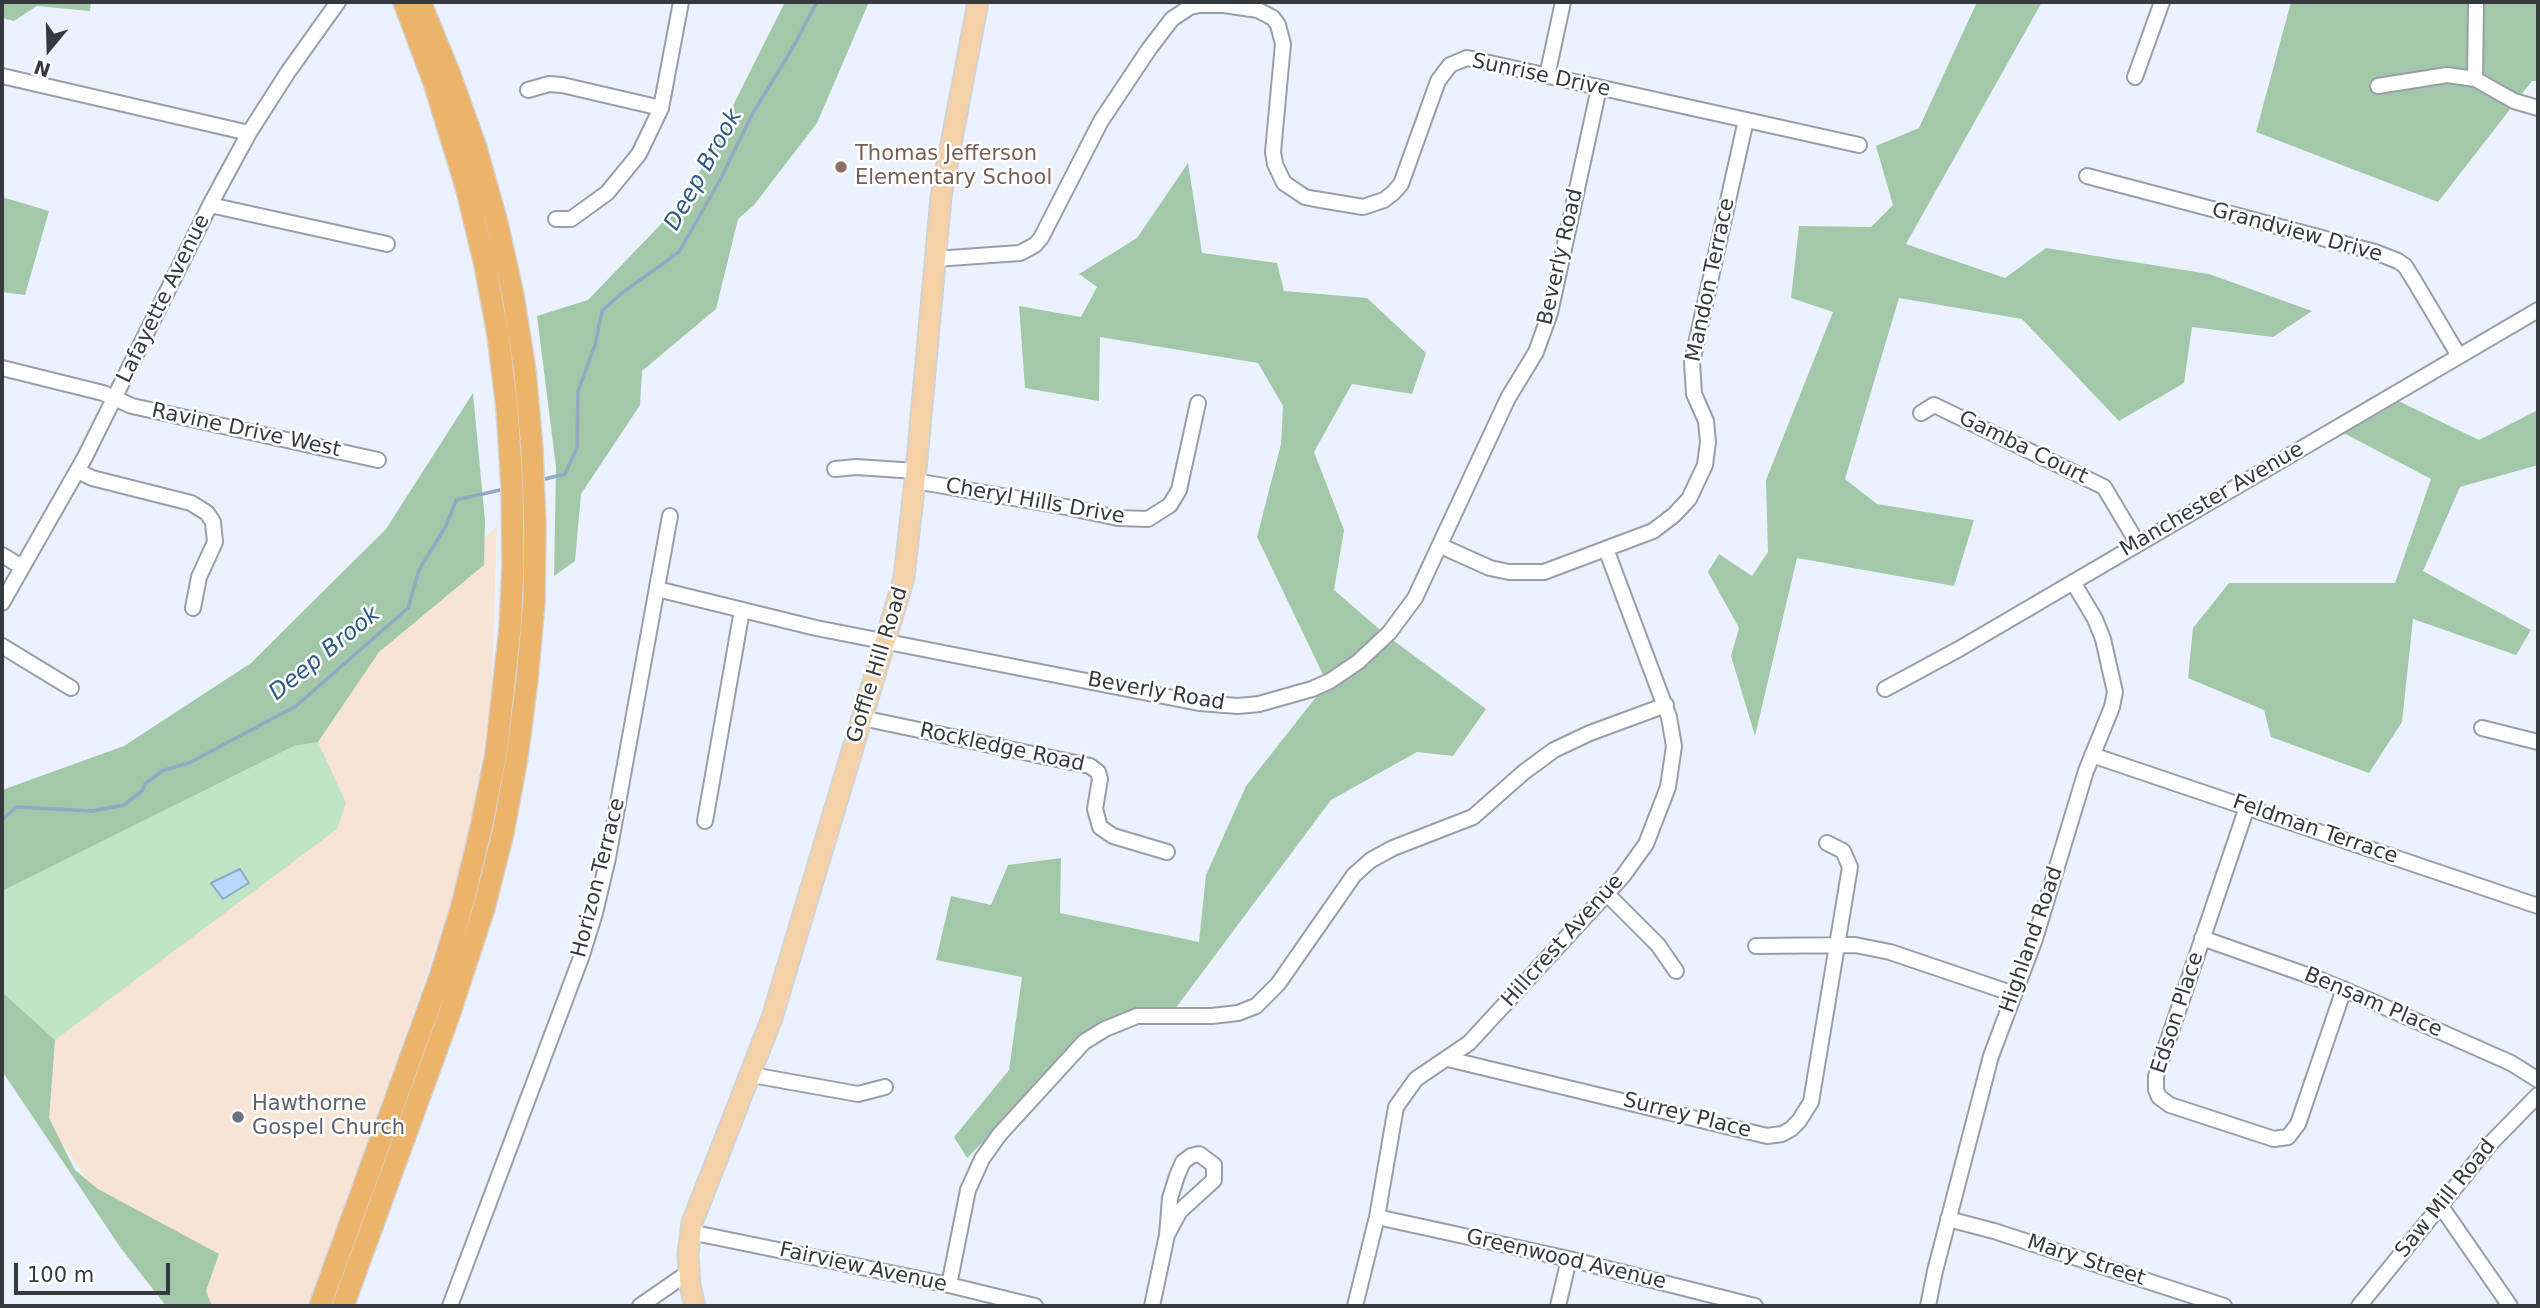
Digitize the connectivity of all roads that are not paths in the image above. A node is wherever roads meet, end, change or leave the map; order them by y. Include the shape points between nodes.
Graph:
1 (338, 2) edge
2 (404, 2) edge
3 (419, 2) edge
4 (681, 2) edge
5 (978, 2) edge
6 (1563, 2) edge
7 (2162, 2) edge
8 (2476, 2) edge
9 (1191, 4) edge
10 (2, 76) edge
11 (1546, 76) junction
12 (2135, 78) dead end
13 (2475, 79) junction
14 (2378, 86) dead end
15 (1600, 88) junction
16 (528, 90) dead end
17 (2538, 107) edge
18 (661, 108) junction
19 (1746, 120) junction
20 (249, 133) junction
21 (1860, 145) dead end
22 (2087, 176) dead end
23 (210, 205) junction
24 (556, 219) dead end
25 (387, 244) dead end
26 (935, 259) junction
27 (2538, 310) edge
28 (2459, 356) junction
29 (2, 368) edge
30 (115, 400) junction
31 (1198, 402) dead end
32 (1921, 413) dead end
33 (378, 460) dead end
34 (835, 469) dead end
35 (78, 471) junction
36 (916, 476) junction
37 (670, 516) dead end
38 (2138, 544) junction
39 (1441, 546) junction
40 (1606, 549) junction
41 (2, 555) edge
42 (22, 567) junction
43 (2073, 582) junction
44 (657, 589) junction
45 (2, 603) edge
46 (193, 608) dead end
47 (742, 610) junction
48 (885, 642) junction
49 (2, 646) edge
50 (71, 688) dead end
51 (1885, 689) dead end
52 (1665, 705) junction
53 (862, 718) junction
54 (2482, 727) dead end
55 (2538, 742) edge
56 (2092, 755) junction
57 (2247, 807) junction
58 (705, 821) dead end
59 (1827, 843) dead end
60 (1167, 852) dead end
61 (1606, 893) junction
62 (2538, 906) edge
63 (2202, 938) junction
64 (1838, 945) junction
65 (1756, 946) dead end
66 (1676, 971) dead end
67 (2344, 989) junction
68 (2014, 994) junction
69 (1448, 1059) junction
70 (752, 1075) junction
71 (2538, 1080) edge
72 (885, 1087) dead end
73 (2538, 1095) edge
74 (2440, 1205) junction
75 (1377, 1217) junction
76 (1948, 1219) junction
77 (690, 1231) junction
78 (1167, 1235) junction
79 (1569, 1259) junction
80 (689, 1272) junction
81 (949, 1285) junction
82 (320, 1306) edge
83 (343, 1306) edge
84 (450, 1306) edge
85 (640, 1306) edge
86 (695, 1306) edge
87 (1035, 1306) edge
88 (1152, 1306) edge
89 (1355, 1306) edge
90 (1558, 1306) edge
91 (1755, 1306) edge
92 (1928, 1306) edge
93 (2224, 1306) edge
94 (2359, 1306) edge
95 (2510, 1306) edge

1 - 20 street, Lafayette Avenue
2 - 82 highway via 467,190 498,335 512,487 510,629 496,753 463,902
3 - 83 highway via 476,148 513,295 533,461 533,615 517,757 484,908 453,1006
4 - 18 street
5 - 26 main road, Goffle Hill Road via 941,197
6 - 11 street
7 - 12 street
8 - 13 street
9 - 11 street, Sunrise Drive via 1258,10 1273,18 1283,44 1273,152 1279,174 1305,197 1353,207 1374,205 1401,184 1438,81 1450,65 1475,58
9 - 26 street, Sunrise Drive via 1172,19 1101,121 1035,245 1020,253
10 - 20 street
11 - 15 street, Sunrise Drive
13 - 14 street via 2447,75
13 - 17 street via 2514,101
15 - 19 street, Sunrise Drive
15 - 39 street, Beverly Road via 1544,333 1508,398
16 - 18 street via 562,85
18 - 24 street via 639,153 607,193 571,219
19 - 21 street, Sunrise Drive
19 - 40 street, Mandon Terrace via 1692,362 1695,394 1708,432 1705,465 1689,499 1674,515 1653,531
20 - 23 street, Lafayette Avenue
22 - 28 street, Grandview Drive via 2398,261
23 - 25 street
23 - 30 street, Lafayette Avenue
26 - 36 main road, Goffle Hill Road
27 - 28 street, Manchester Avenue
28 - 38 street, Manchester Avenue
29 - 30 street, Ravine Drive West
30 - 33 street, Ravine Drive West
30 - 35 street, Lafayette Avenue
31 - 36 street, Cheryl Hills Drive via 1179,490 1170,505 1148,519 1118,518
32 - 38 street, Gamba Court via 1934,405 2104,487
34 - 36 street via 856,467
35 - 42 street, Lafayette Avenue
35 - 46 street via 184,500 207,513 215,542 199,577
36 - 48 main road, Goffle Hill Road via 904,578
37 - 44 street, Horizon Terrace
38 - 43 street, Manchester Avenue
39 - 40 street, Mandon Terrace via 1490,568 1532,573
39 - 48 street, Beverly Road via 1403,616 1358,662 1312,689 1259,704 1199,703
40 - 52 street, Hillcrest Avenue
41 - 42 street
42 - 45 street, Lafayette Avenue
43 - 51 street, Manchester Avenue
43 - 56 street, Highland Road via 2095,619 2115,683 2112,707
44 - 47 street, Beverly Road
44 - 84 street, Horizon Terrace via 595,913
47 - 48 street, Beverly Road
47 - 58 street
48 - 53 main road, Goffle Hill Road
49 - 50 street
52 - 61 street, Hillcrest Avenue via 1674,746 1668,788 1640,856
52 - 81 street via 1554,750 1473,817 1371,860 1354,875 1278,984 1256,1006 1238,1013 1137,1016 1084,1042 982,1158 968,1190
53 - 60 street, Rockledge Road via 1090,765 1100,779 1095,810 1100,827 1113,836
53 - 70 main road, Goffle Hill Road
54 - 55 street
56 - 57 street, Feldman Terrace
56 - 68 street, Highland Road
57 - 62 street, Feldman Terrace
57 - 63 street, Edson Place
59 - 64 street, Surrey Place via 1843,851 1850,867
61 - 66 street via 1647,933
61 - 69 street, Hillcrest Avenue via 1469,1043
63 - 67 street, Bensam Place
63 - 67 street, Edson Place via 2156,1076 2159,1097 2169,1105 2274,1139 2288,1137 2298,1124
64 - 65 street
64 - 68 street via 1891,952
64 - 69 street, Surrey Place via 1811,1101 1799,1121 1782,1134 1767,1136
67 - 71 street, Bensam Place via 2511,1063
68 - 76 street, Highland Road via 1991,1056
69 - 75 street, Hillcrest Avenue via 1416,1079 1396,1107
70 - 72 street via 858,1094
70 - 77 main road, Goffle Hill Road
73 - 74 street, Saw Mill Road
74 - 94 street, Saw Mill Road
74 - 95 street
75 - 79 street, Greenwood Avenue
75 - 89 street, Hillcrest Avenue
76 - 92 street, Highland Road
76 - 93 street, Mary Street
77 - 80 main road, Goffle Hill Road
77 - 81 street, Fairview Avenue
78 - 78 street via 1180,1211 1214,1180 1214,1165 1199,1154 1183,1162 1177,1176
78 - 88 street
79 - 90 street
79 - 91 street, Greenwood Avenue
80 - 85 street
80 - 86 main road, Goffle Hill Road
81 - 87 street, Fairview Avenue

